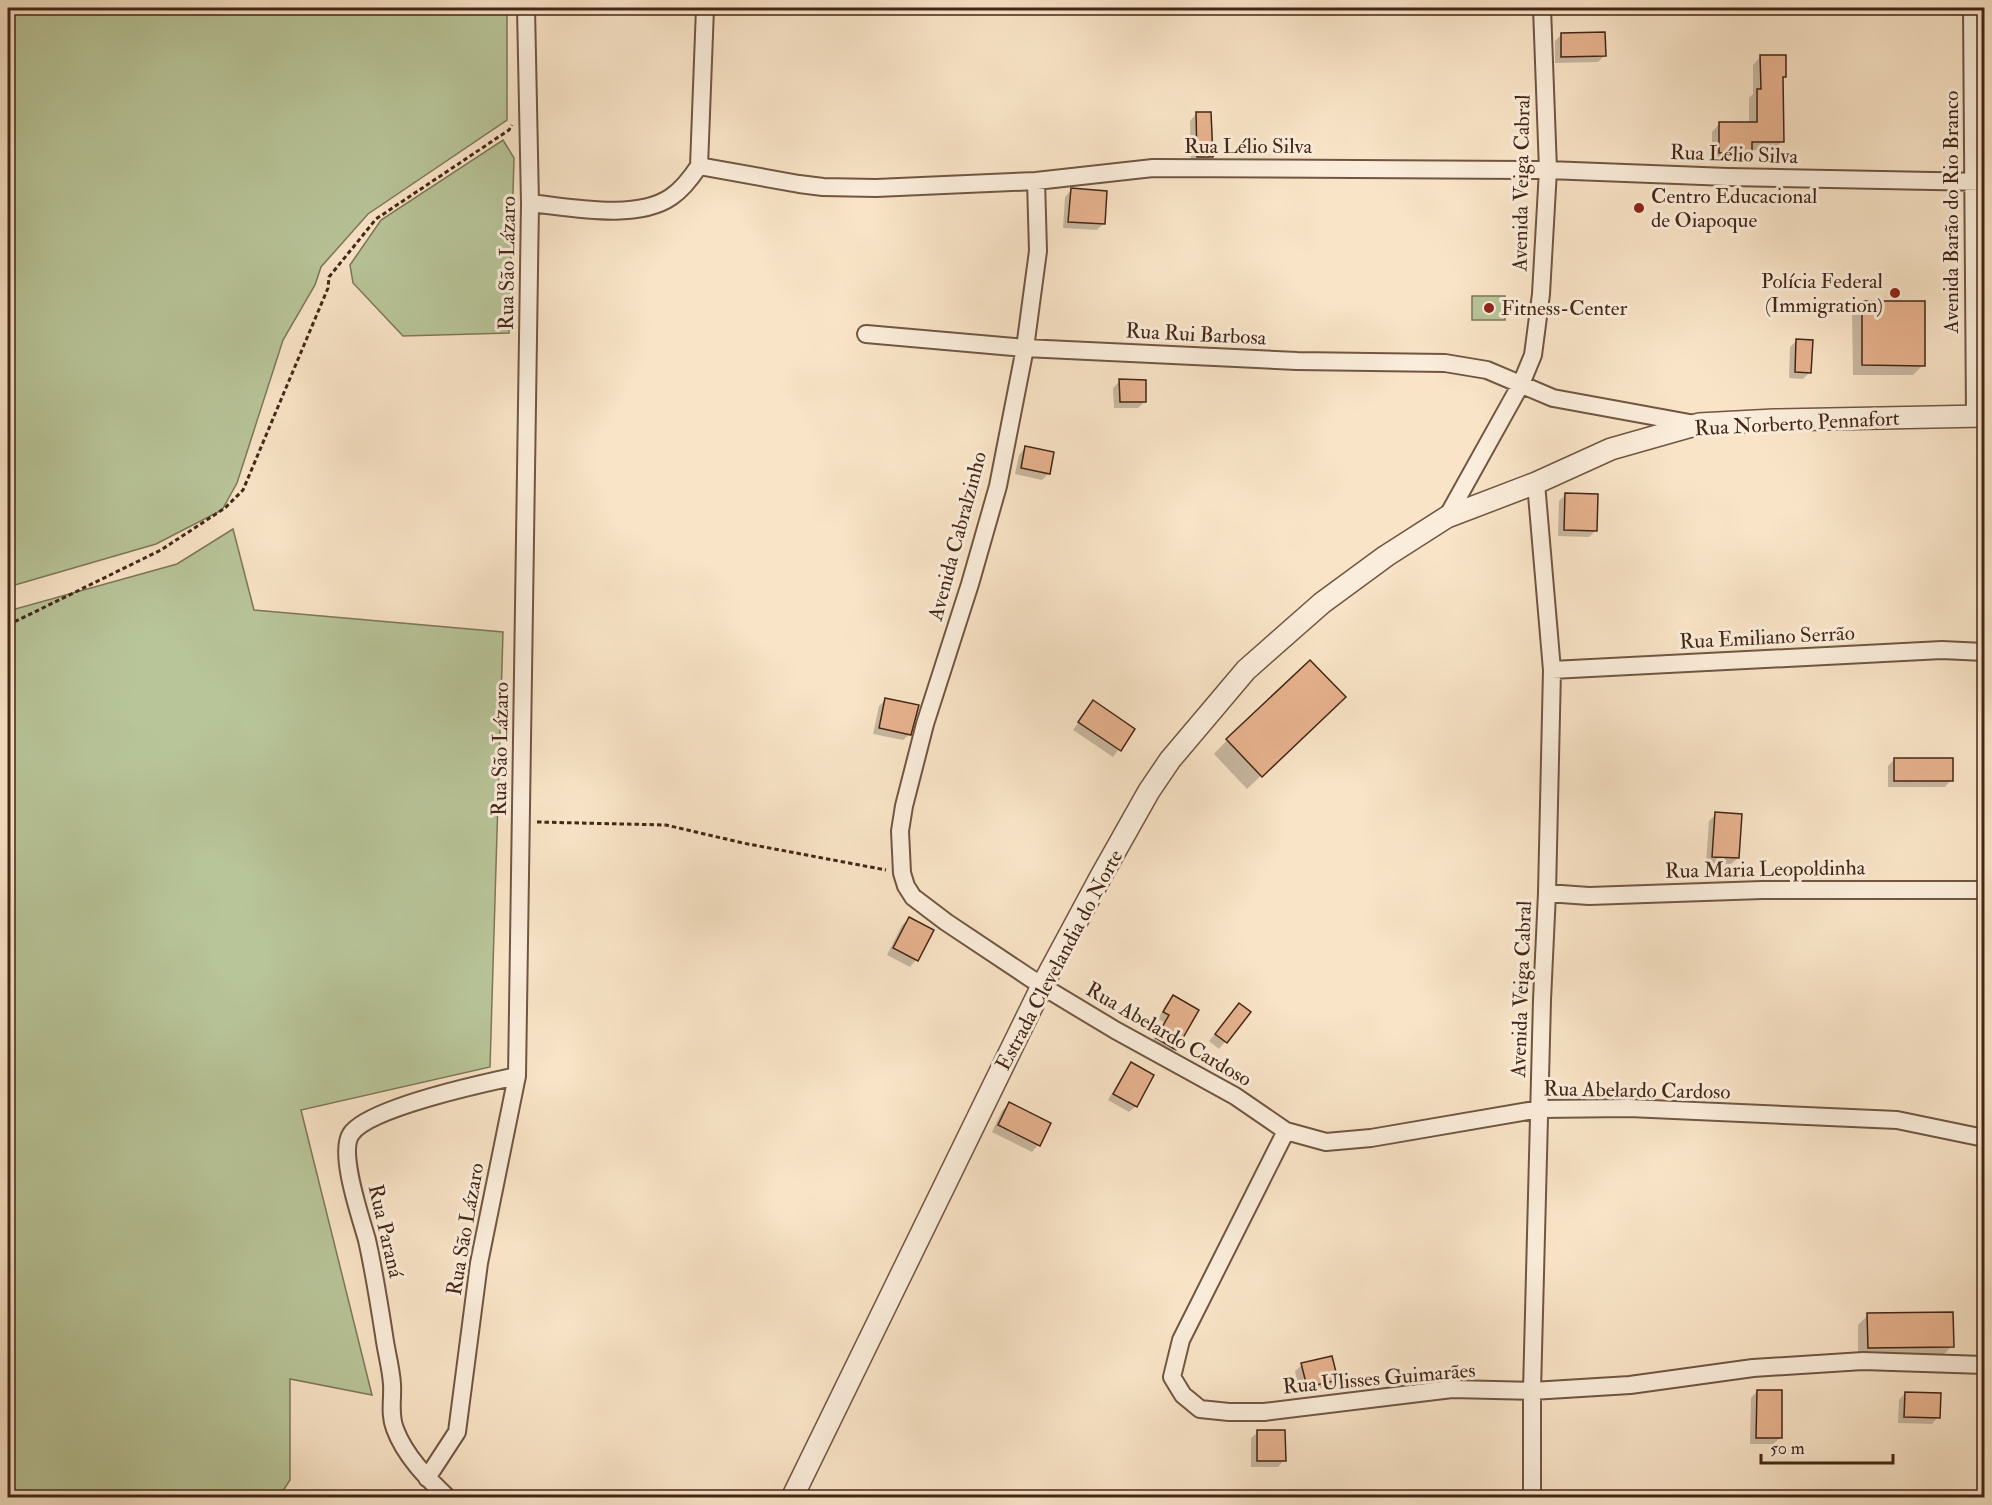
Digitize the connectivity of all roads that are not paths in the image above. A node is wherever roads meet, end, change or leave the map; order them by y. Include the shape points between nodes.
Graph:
1 (526, 8) edge
2 (705, 8) edge
3 (1542, 8) edge
4 (1972, 8) edge
5 (699, 166) junction
6 (1548, 170) junction
7 (1036, 181) junction
8 (1979, 182) edge
9 (530, 203) junction
10 (866, 334) dead end
11 (1025, 348) junction
12 (1521, 384) junction
13 (1980, 416) edge
14 (1699, 424) junction
15 (1536, 483) junction
16 (1447, 517) junction
17 (1984, 652) edge
18 (1552, 670) junction
19 (1984, 890) edge
20 (1547, 893) junction
21 (913, 897) joint
22 (1042, 986) junction
23 (517, 1076) junction
24 (1540, 1109) junction
25 (1286, 1131) junction
26 (1984, 1138) edge
27 (1984, 1365) edge
28 (1532, 1391) junction
29 (427, 1478) junction
30 (448, 1497) edge
31 (792, 1497) edge
32 (1532, 1497) edge

1 - 9 street, Rua São Lázaro
2 - 5 street
3 - 6 street, Avenida Veiga Cabral
4 - 8 street, Avenida Barão do Rio Branco
5 - 7 street, Rua Lélio Silva via 824,187
5 - 9 street via 672,196 648,207 605,210
6 - 7 street, Rua Lélio Silva via 1154,168
6 - 8 street, Rua Lélio Silva
6 - 12 street, Avenida Veiga Cabral via 1537,329 1533,355
7 - 11 street, Avenida Cabralzinho via 1038,251
8 - 13 street, Avenida Barão do Rio Branco
9 - 23 street, Rua São Lázaro
10 - 11 street, Rua Rui Barbosa
11 - 12 street, Rua Rui Barbosa via 1297,361 1445,363 1487,370
11 - 21 street, Avenida Cabralzinho via 998,486 904,806 900,831 902,873
12 - 14 street, Rua Rui Barbosa via 1553,398
12 - 16 street, Avenida Veiga Cabral
13 - 14 street, Rua Norberto Pennafort
14 - 15 street, Rua Norberto Pennafort via 1611,449
15 - 16 street, Rua Norberto Pennafort
15 - 18 street, Avenida Veiga Cabral
16 - 22 street, Estrada Clevelandia do Norte via 1322,603 1246,670 1170,760 1149,791
17 - 18 street, Rua Emiliano Serrão via 1942,650
18 - 20 street, Avenida Veiga Cabral
19 - 20 street, Rua Maria Leopoldinha via 1762,890 1589,896
20 - 24 street, Avenida Veiga Cabral
21 - 22 street, Rua Abelardo Cardoso
22 - 25 street, Rua Abelardo Cardoso via 1235,1096
22 - 31 street, Estrada Clevelandia do Norte
23 - 29 street, Rua São Lázaro via 479,1263 457,1431
23 - 29 street, Rua Paraná via 412,1103 359,1124 349,1136 352,1191 368,1248 392,1384 390,1410 405,1449
24 - 25 street, Rua Abelardo Cardoso via 1326,1142
24 - 26 street, Rua Abelardo Cardoso via 1629,1108 1897,1120
24 - 28 street, Avenida Veiga Cabral
25 - 28 street, Rua Ulisses Guimarães via 1181,1340 1172,1377 1183,1395 1200,1408 1264,1412 1452,1389
27 - 28 street, Rua Ulisses Guimarães via 1863,1361
28 - 32 street, Avenida Veiga Cabral
29 - 30 street, Rua Paraná

